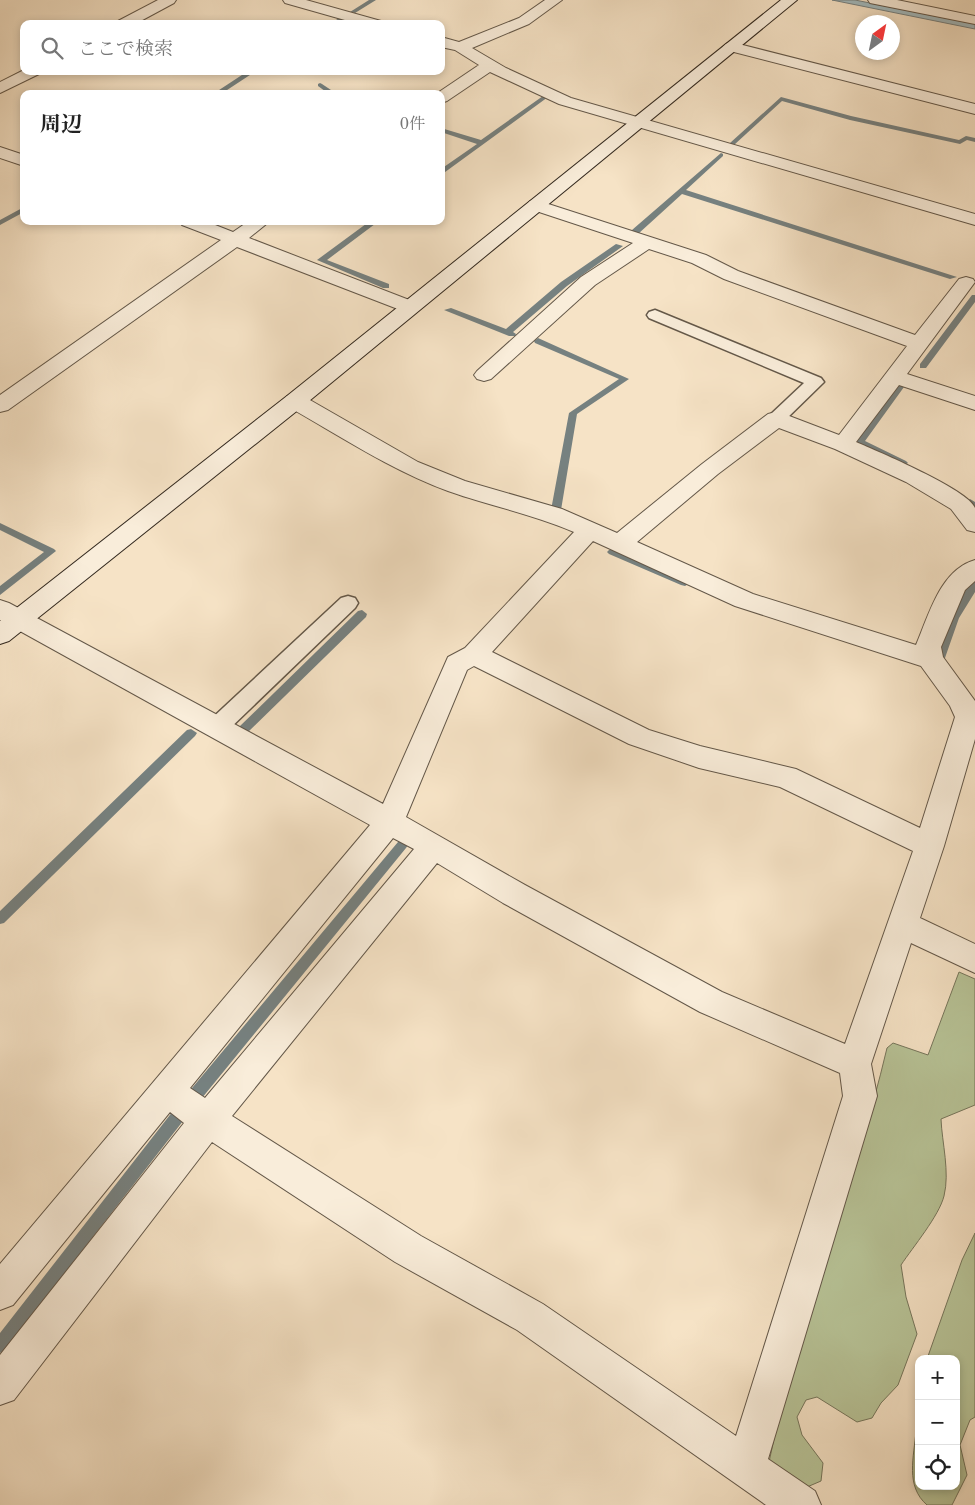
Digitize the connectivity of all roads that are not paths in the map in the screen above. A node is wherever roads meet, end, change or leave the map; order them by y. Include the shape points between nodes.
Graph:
1 (169, 0) edge
2 (290, 0) edge
3 (555, 0) edge
4 (790, 0) edge
5 (875, 0) edge
6 (896, 2) edge
7 (131, 20) edge
8 (362, 20) edge
9 (975, 20) edge
10 (445, 43) edge
11 (460, 47) junction
12 (731, 47) junction
13 (490, 65) junction
14 (25, 75) edge
15 (0, 88) edge
16 (445, 95) edge
17 (975, 109) edge
18 (637, 123) junction
19 (0, 152) edge
20 (20, 160) edge
21 (536, 205) junction
22 (975, 220) edge
23 (199, 225) edge
24 (256, 225) edge
25 (236, 239) junction
26 (647, 242) junction
27 (972, 280) edge
28 (410, 307) junction
29 (654, 315) dead end
30 (920, 344) junction
31 (484, 375) dead end
32 (895, 377) junction
33 (295, 401) junction
34 (975, 404) edge
35 (0, 405) edge
36 (776, 419) junction
37 (843, 444) junction
38 (975, 524) edge
39 (590, 530) junction
40 (620, 544) junction
41 (975, 568) edge
42 (348, 603) dead end
43 (7, 621) edge
44 (474, 655) junction
45 (930, 659) junction
46 (968, 702) edge
47 (217, 727) junction
48 (390, 821) junction
49 (434, 846) junction
50 (929, 846) junction
51 (901, 924) junction
52 (975, 959) edge
53 (854, 1064) junction
54 (167, 1091) junction
55 (208, 1120) junction
56 (0, 1292) edge
57 (0, 1386) edge
58 (746, 1467) junction
59 (801, 1505) edge

1 - 7 street
2 - 8 street
3 - 11 street via 524,20
4 - 12 street
5 - 6 street
6 - 9 street
10 - 11 street
11 - 13 street
12 - 17 street
12 - 18 street
13 - 16 street
13 - 18 street via 547,94
14 - 15 street
18 - 21 street
18 - 22 street
19 - 20 street
21 - 26 street
21 - 28 street
23 - 25 street
24 - 25 street
25 - 28 street
25 - 35 street
26 - 30 street
26 - 31 street via 588,281
27 - 30 street
28 - 33 street
29 - 36 lane via 815,382
30 - 32 street
32 - 34 street
32 - 37 street
33 - 39 street via 410,466 457,486 554,514
33 - 43 street
36 - 37 street
36 - 40 street
37 - 38 street via 914,476 959,504
39 - 40 street
39 - 44 street
40 - 45 street via 744,600
41 - 45 street via 955,585 928,647
42 - 47 lane
43 - 47 street
44 - 48 street via 458,664
44 - 50 street via 639,737 699,757 786,777
45 - 46 street
46 - 50 street via 968,717
47 - 48 street
48 - 49 street
48 - 54 street
49 - 53 street via 514,894 711,1002
49 - 55 street
50 - 51 street
51 - 52 street
51 - 53 street
53 - 58 street via 860,1096
54 - 55 street
54 - 56 street
55 - 57 street
55 - 58 street via 408,1250 530,1316
58 - 59 street

